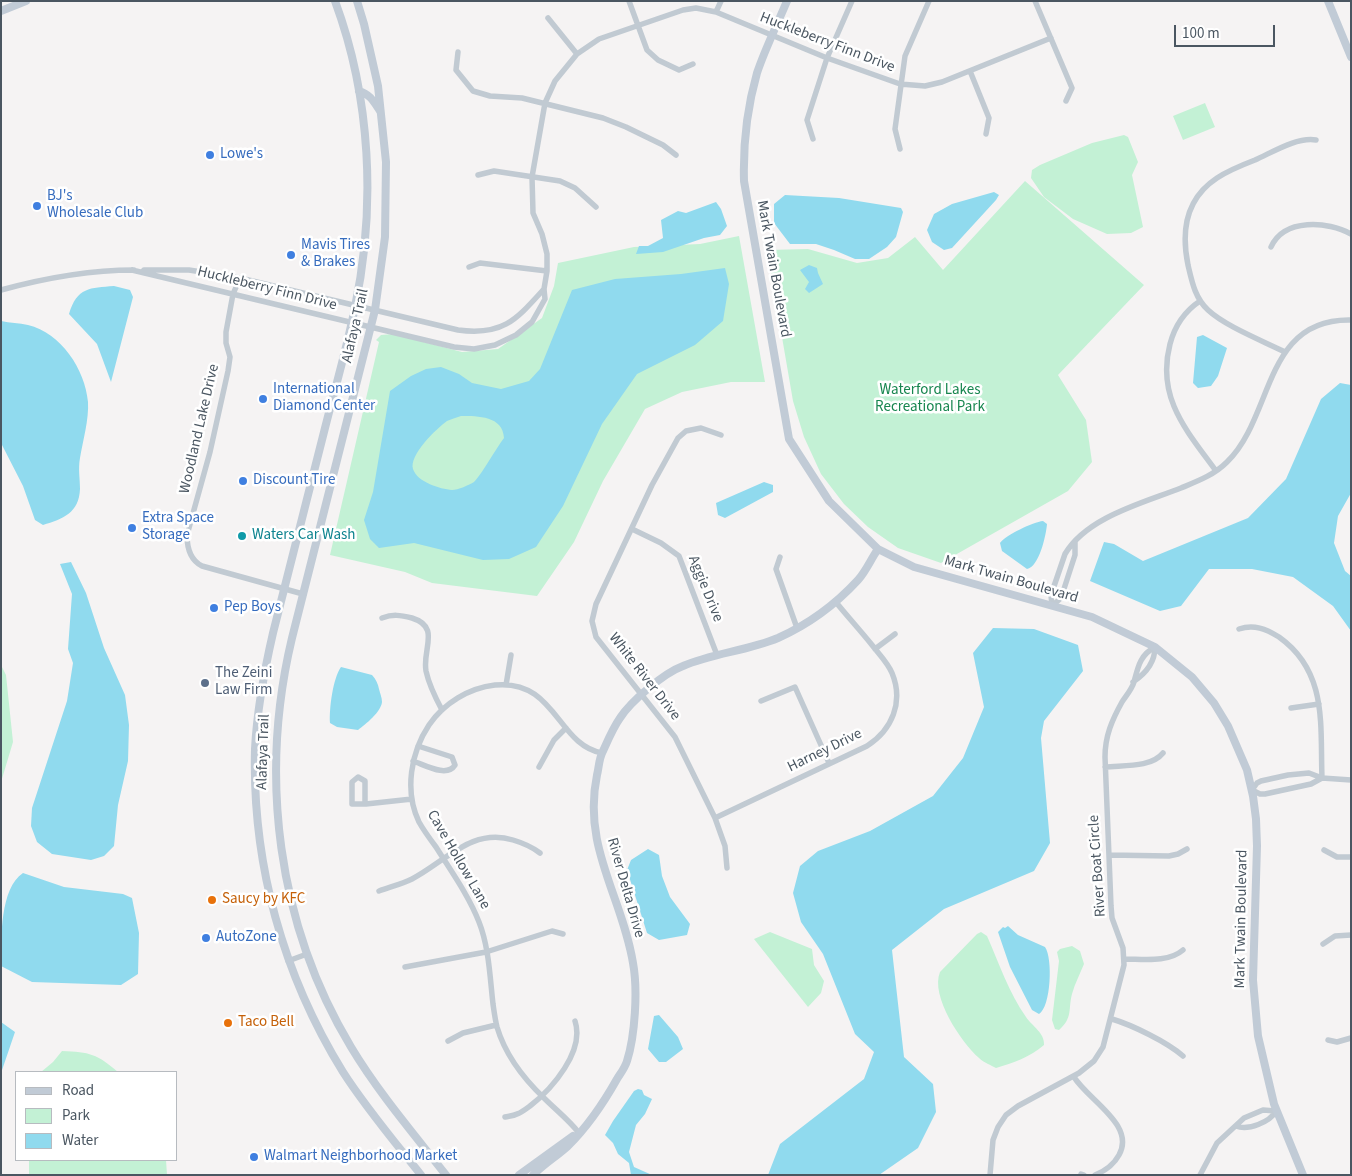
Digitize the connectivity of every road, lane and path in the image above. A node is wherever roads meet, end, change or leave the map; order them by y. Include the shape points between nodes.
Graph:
1 (26, 1) edge
2 (335, 1) edge
3 (356, 1) edge
4 (628, 1) edge
5 (721, 1) edge
6 (787, 1) edge
7 (852, 1) edge
8 (929, 1) edge
9 (1036, 1) edge
10 (1328, 1) edge
11 (1, 11) edge
12 (716, 12) junction
13 (548, 18) dead end
14 (636, 25) junction
15 (772, 36) junction
16 (1051, 38) junction
17 (458, 52) dead end
18 (577, 54) junction
19 (1351, 57) edge
20 (827, 58) junction
21 (694, 64) dead end
22 (970, 71) junction
23 (900, 84) junction
24 (359, 90) junction
25 (1066, 101) dead end
26 (545, 103) junction
27 (381, 112) junction
28 (986, 134) dead end
29 (814, 139) dead end
30 (1316, 140) dead end
31 (900, 149) dead end
32 (676, 155) dead end
33 (478, 175) dead end
34 (532, 177) junction
35 (596, 207) dead end
36 (1351, 234) edge
37 (1271, 247) dead end
38 (469, 268) dead end
39 (132, 270) junction
40 (547, 272) junction
41 (240, 278) junction
42 (544, 289) junction
43 (1, 290) edge
44 (233, 294) junction
45 (1200, 301) junction
46 (355, 306) junction
47 (375, 310) junction
48 (1351, 320) edge
49 (351, 323) junction
50 (370, 327) junction
51 (1285, 352) junction
52 (721, 435) dead end
53 (1216, 471) junction
54 (632, 529) junction
55 (1075, 542) junction
56 (878, 549) junction
57 (780, 557) dead end
58 (284, 588) junction
59 (304, 594) junction
60 (835, 601) junction
61 (1052, 606) junction
62 (382, 618) dead end
63 (797, 628) junction
64 (1239, 629) dead end
65 (895, 634) dead end
66 (1155, 647) junction
67 (875, 650) junction
68 (511, 655) dead end
69 (717, 655) junction
70 (1134, 682) junction
71 (506, 685) junction
72 (641, 695) junction
73 (761, 701) dead end
74 (1319, 704) junction
75 (1291, 708) dead end
76 (442, 710) junction
77 (566, 728) junction
78 (418, 746) junction
79 (602, 753) junction
80 (1164, 753) dead end
81 (414, 762) junction
82 (829, 763) junction
83 (539, 767) dead end
84 (1105, 767) junction
85 (1322, 778) junction
86 (1351, 780) edge
87 (1252, 790) junction
88 (412, 799) junction
89 (365, 804) junction
90 (715, 818) junction
91 (1187, 849) dead end
92 (1324, 850) dead end
93 (540, 853) dead end
94 (1109, 855) junction
95 (1351, 857) edge
96 (444, 859) junction
97 (727, 868) dead end
98 (379, 891) dead end
99 (563, 934) dead end
100 (1351, 935) edge
101 (1323, 944) dead end
102 (1183, 950) dead end
103 (486, 952) junction
104 (307, 954) junction
105 (1124, 959) junction
106 (288, 961) junction
107 (405, 967) dead end
108 (1112, 1019) junction
109 (575, 1021) dead end
110 (496, 1025) junction
111 (1351, 1038) edge
112 (1328, 1040) dead end
113 (448, 1041) dead end
114 (1183, 1056) dead end
115 (1074, 1077) junction
116 (542, 1096) junction
117 (1276, 1112) junction
118 (505, 1117) dead end
119 (1236, 1126) junction
120 (579, 1133) junction
121 (1201, 1174) edge
122 (420, 1175) edge
123 (446, 1175) edge
124 (519, 1175) edge
125 (533, 1175) edge
126 (990, 1175) edge
127 (1095, 1175) edge
128 (1303, 1175) edge

1 - 11 main road
2 - 24 main road, Alafaya Trail
3 - 27 main road, Alafaya Trail via 372,56
4 - 14 street
5 - 12 street
6 - 15 main road, Mark Twain Boulevard
7 - 20 street
8 - 23 street via 906,56
9 - 16 street
10 - 19 main road
12 - 14 street, Huckleberry Finn Drive via 696,8 683,10
12 - 15 street, Huckleberry Finn Drive
13 - 18 street
14 - 18 street, Huckleberry Finn Drive via 600,39
14 - 21 street via 647,50 658,60 679,70
15 - 20 street, Huckleberry Finn Drive
15 - 56 main road, Mark Twain Boulevard via 757,73 748,112 744,181 789,439 829,502
16 - 22 street, Huckleberry Finn Drive
16 - 25 street via 1072,88
17 - 26 street via 456,70 473,91
18 - 26 street, Huckleberry Finn Drive via 555,81
20 - 23 street, Huckleberry Finn Drive
20 - 29 street via 807,120
22 - 23 street, Huckleberry Finn Drive via 926,86
22 - 28 street via 989,118
23 - 31 street via 895,129
24 - 27 main road via 371,98
24 - 46 main road, Alafaya Trail via 366,145 367,200
26 - 32 street via 626,127
26 - 34 street, Huckleberry Finn Drive
27 - 47 main road, Alafaya Trail via 387,212
30 - 45 street via 1300,141 1224,174 1199,194 1189,213 1184,238 1191,278
33 - 34 street via 494,171
34 - 35 street via 560,181 575,188
34 - 40 street, Huckleberry Finn Drive via 533,213 547,254
36 - 37 street via 1328,225 1304,225 1283,233
38 - 40 street via 480,263
39 - 41 street, Huckleberry Finn Drive via 189,270
39 - 43 street, Huckleberry Finn Drive via 66,275
39 - 44 street, Huckleberry Finn Drive
40 - 42 street, Huckleberry Finn Drive
41 - 44 street, Woodland Lake Drive
41 - 46 street, Huckleberry Finn Drive
42 - 47 street, Huckleberry Finn Drive via 521,316 502,327 475,332
42 - 50 street, Huckleberry Finn Drive via 546,299 532,322 516,335 495,345 474,349 454,347
44 - 49 street, Huckleberry Finn Drive
44 - 58 street, Woodland Lake Drive via 226,332 230,358 228,371 187,545 196,563 202,566
45 - 51 street via 1219,318
45 - 53 street via 1187,311 1174,334 1167,358 1167,383 1179,420
46 - 47 street, Huckleberry Finn Drive
46 - 49 main road, Alafaya Trail
47 - 50 main road, Alafaya Trail
48 - 51 street via 1330,321 1315,327 1300,336
49 - 50 street, Huckleberry Finn Drive
49 - 58 main road, Alafaya Trail
50 - 59 main road, Alafaya Trail
51 - 53 street via 1241,445
52 - 54 street, White River Drive via 701,428 686,431 678,438
53 - 55 street via 1102,520
54 - 69 street, Aggie Drive via 680,556
54 - 72 street, White River Drive via 596,604 592,621 596,636
55 - 61 street via 1065,554 1051,595
55 - 61 street via 1075,555 1061,598
56 - 60 main road, River Delta Drive via 859,579
56 - 61 main road, Mark Twain Boulevard via 914,567
57 - 63 street via 776,569
58 - 59 street, Woodland Lake Drive
58 - 106 main road, Alafaya Trail via 263,681 255,777 264,870
59 - 104 main road, Alafaya Trail via 282,684 275,776 284,866
60 - 63 main road, River Delta Drive
60 - 67 street, Harney Drive
61 - 66 main road, Mark Twain Boulevard via 1092,617
62 - 76 street via 393,614 424,623 429,631 426,670
63 - 69 main road, River Delta Drive via 754,647
64 - 74 street via 1255,626 1265,630 1294,651 1310,674
65 - 67 street
66 - 70 street, River Boat Circle via 1153,660
66 - 70 street, River Boat Circle via 1143,656 1134,674
66 - 87 main road, Mark Twain Boulevard via 1192,677 1214,703 1238,747
67 - 82 street, Harney Drive via 887,664 895,682 896,712 876,740
68 - 71 street
69 - 72 main road, River Delta Drive via 682,666
70 - 84 street, River Boat Circle via 1110,727
71 - 76 street, Cave Hollow Lane via 474,690
71 - 77 street, Cave Hollow Lane via 524,689 542,700
72 - 79 main road, River Delta Drive via 621,717
72 - 90 street, White River Drive via 675,737
73 - 82 street via 794,687
74 - 75 street
74 - 85 street
76 - 78 street, Cave Hollow Lane
77 - 79 street, Cave Hollow Lane via 578,742
77 - 83 street via 554,740
78 - 81 street, Cave Hollow Lane
78 - 81 street via 452,757 455,765 445,771
79 - 120 main road, River Delta Drive via 594,792 597,846 633,963 635,995 626,1062 605,1100
80 - 84 street via 1148,763
81 - 88 street, Cave Hollow Lane
82 - 90 street, Harney Drive
84 - 94 street, River Boat Circle
85 - 86 street
85 - 87 street via 1311,784 1265,794
85 - 87 street via 1309,773 1288,775 1261,781
87 - 117 main road, Mark Twain Boulevard via 1257,836 1255,1006 1261,1055
88 - 89 street
88 - 96 street, Cave Hollow Lane via 419,821
89 - 89 street via 352,804 352,782 358,777 365,781
90 - 97 street, White River Drive via 725,846
91 - 94 street via 1169,856
92 - 95 street via 1337,857
93 - 96 street via 530,845 502,836 482,837
94 - 105 street, River Boat Circle via 1111,912
96 - 98 street via 411,880
96 - 103 street, Cave Hollow Lane via 480,924
99 - 103 street via 552,931
100 - 101 street via 1335,936
102 - 105 street via 1166,958
103 - 107 street
103 - 110 street, Cave Hollow Lane
104 - 106 street
104 - 123 main road, Alafaya Trail via 332,1012 363,1066
105 - 108 street, River Boat Circle
106 - 122 main road, Alafaya Trail via 307,1008 344,1074
108 - 114 street via 1135,1028
108 - 115 street, River Boat Circle via 1101,1051
109 - 116 street via 577,1034 571,1054 563,1072
110 - 113 street via 463,1033
110 - 116 street, Cave Hollow Lane via 516,1065
111 - 112 street via 1337,1042
115 - 126 street, River Boat Circle via 1006,1115 995,1134
115 - 127 street via 1122,1134 1122,1149 1117,1159
116 - 118 street via 518,1114
116 - 120 street, Cave Hollow Lane
117 - 119 street via 1267,1120 1246,1128
117 - 119 street via 1267,1110 1247,1116
117 - 128 main road, Mark Twain Boulevard
119 - 121 street via 1217,1143
120 - 124 main road, River Delta Drive
120 - 125 main road, River Delta Drive

